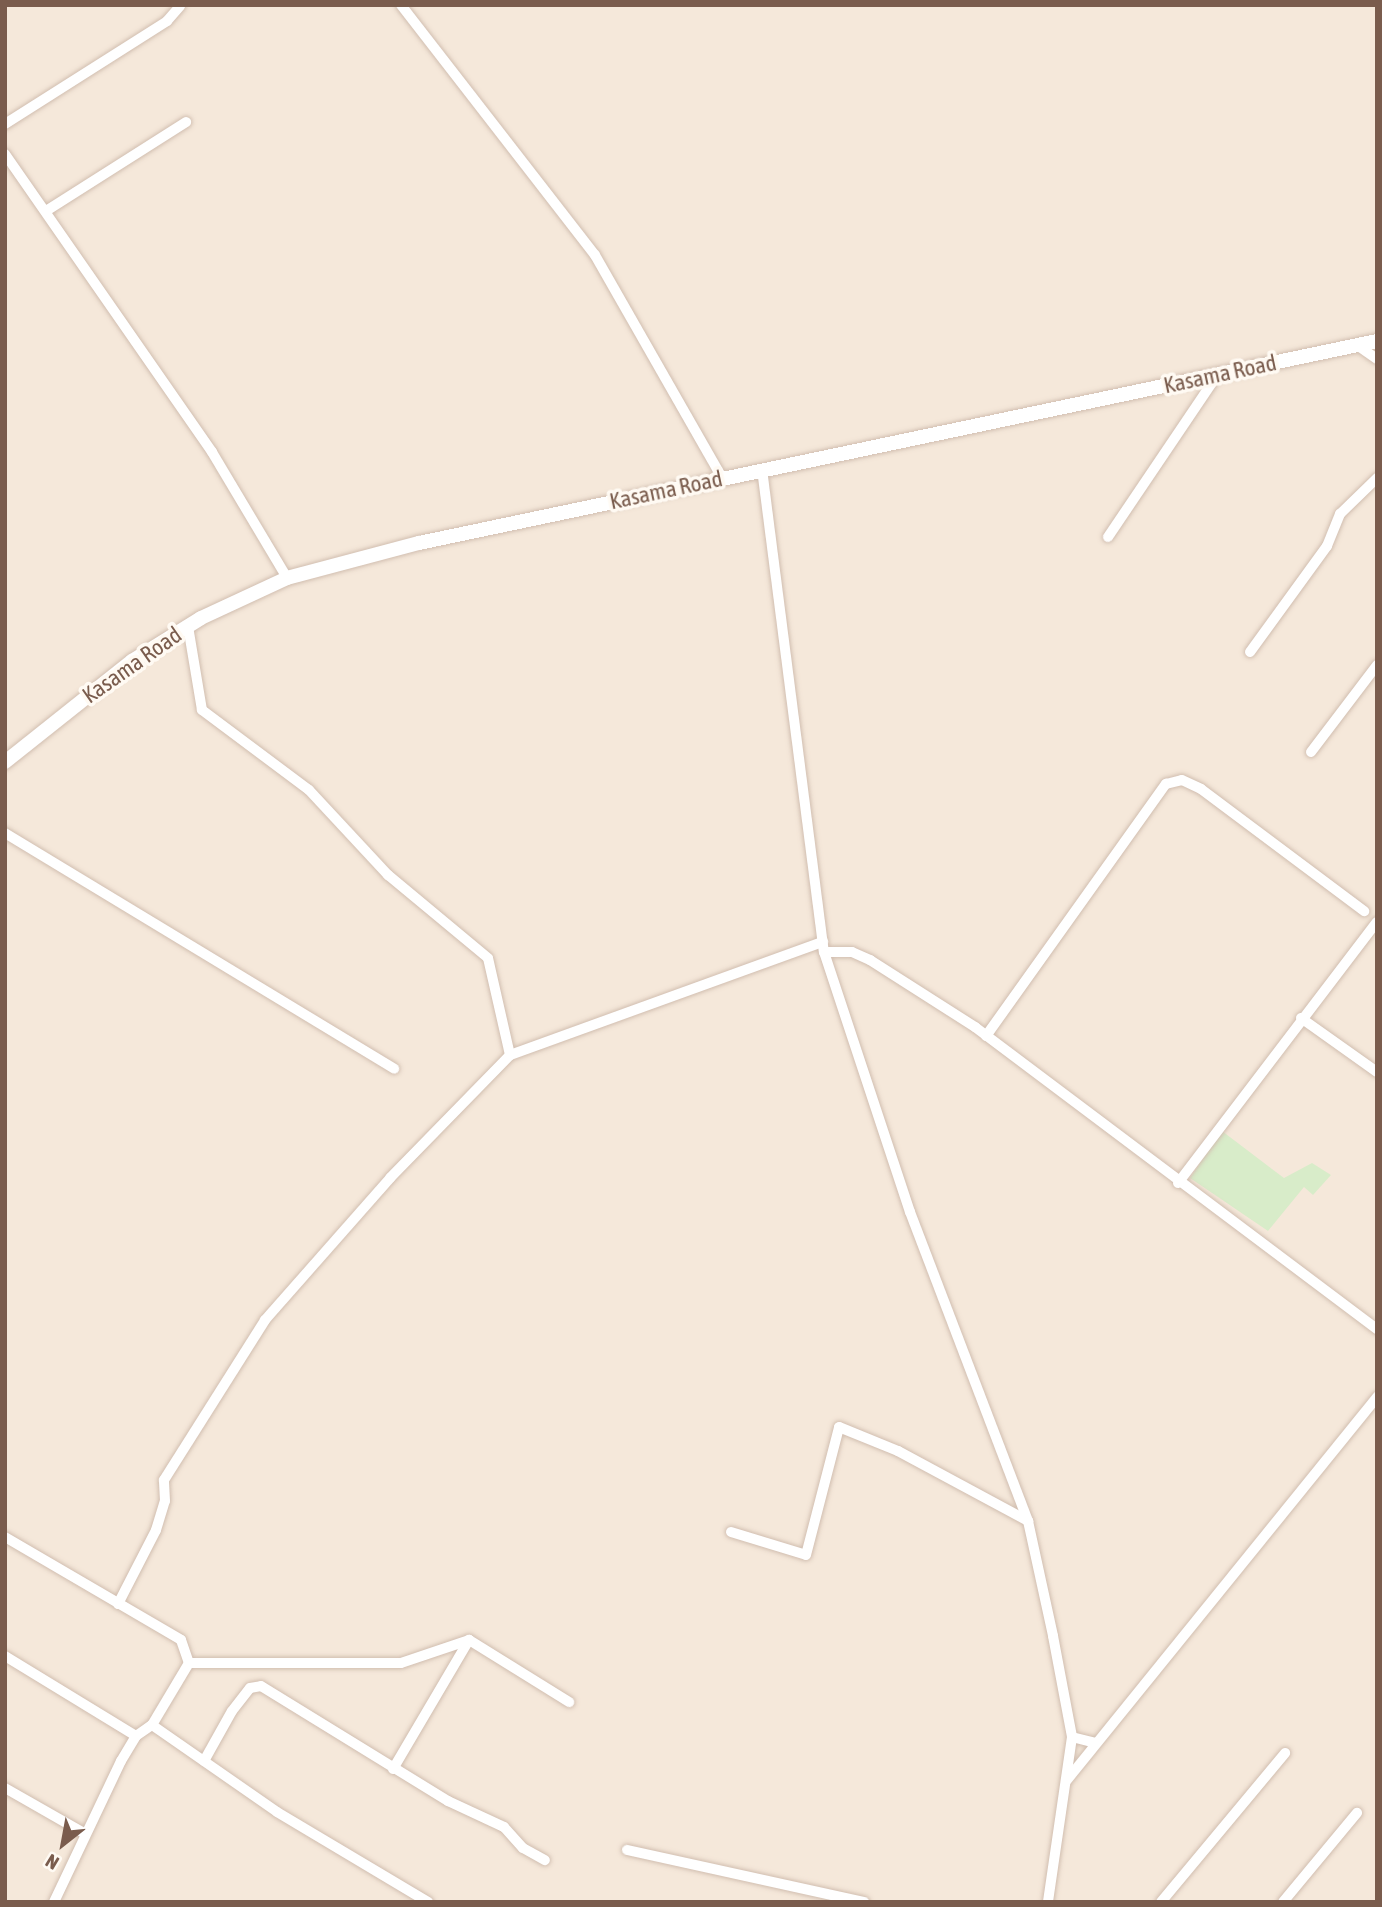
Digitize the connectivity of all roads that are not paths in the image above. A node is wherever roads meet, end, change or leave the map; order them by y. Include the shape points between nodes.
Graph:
1 (401, 5) edge
2 (180, 6) edge
3 (186, 121) dead end
4 (5, 124) edge
5 (5, 154) edge
6 (46, 211) junction
7 (1377, 341) edge
8 (1357, 345) junction
9 (1377, 359) edge
10 (1218, 374) junction
11 (762, 469) junction
12 (722, 478) junction
13 (1377, 478) edge
14 (1108, 537) dead end
15 (287, 578) junction
16 (188, 626) junction
17 (1250, 652) dead end
18 (1377, 665) edge
19 (1311, 752) dead end
20 (6, 760) edge
21 (5, 833) edge
22 (1364, 911) dead end
23 (1377, 922) edge
24 (823, 947) junction
25 (1301, 1017) junction
26 (986, 1035) junction
27 (510, 1055) junction
28 (394, 1069) dead end
29 (1377, 1072) edge
30 (1178, 1183) junction
31 (1377, 1329) edge
32 (1377, 1397) edge
33 (1028, 1521) junction
34 (731, 1532) dead end
35 (5, 1537) edge
36 (118, 1604) junction
37 (469, 1640) junction
38 (5, 1656) edge
39 (189, 1663) junction
40 (569, 1702) dead end
41 (152, 1725) junction
42 (136, 1736) junction
43 (1072, 1737) junction
44 (1096, 1743) junction
45 (1285, 1753) dead end
46 (204, 1761) junction
47 (393, 1769) junction
48 (1066, 1780) junction
49 (5, 1788) edge
50 (1357, 1813) dead end
51 (84, 1833) junction
52 (627, 1850) dead end
53 (545, 1860) dead end
54 (54, 1902) edge
55 (428, 1902) edge
56 (864, 1902) edge
57 (1048, 1902) edge
58 (1161, 1902) edge
59 (1283, 1902) edge

1 - 12 street via 595,255
2 - 4 street via 167,21
3 - 6 street
5 - 6 street
6 - 15 street via 212,452
7 - 8 street, Kasama Road
8 - 9 street
8 - 10 street, Kasama Road
10 - 11 street, Kasama Road
10 - 14 street
11 - 12 street, Kasama Road
11 - 24 street
12 - 15 street, Kasama Road via 419,543
13 - 17 street via 1340,514 1327,546
15 - 16 street, Kasama Road
16 - 20 street, Kasama Road via 132,661
16 - 27 street via 202,710 309,790 388,875 488,958
18 - 19 street
21 - 28 street
22 - 26 street via 1201,789 1182,780 1167,784
23 - 25 street
24 - 26 street via 870,960
24 - 27 street
24 - 33 street via 910,1212
25 - 29 street
25 - 30 street
26 - 30 street
27 - 36 street via 390,1178 265,1320 164,1480 165,1500 156,1530
30 - 31 street
32 - 44 street
33 - 34 street via 898,1451 839,1427 806,1555
33 - 43 street
35 - 36 street
36 - 39 street via 181,1640
37 - 39 street via 401,1662
37 - 40 street
37 - 47 street
38 - 42 street
39 - 41 street
41 - 42 street
41 - 46 street
42 - 51 street
43 - 44 street
43 - 48 street
44 - 48 street
45 - 58 street
46 - 47 street via 232,1711 250,1688 261,1686
46 - 55 street
47 - 53 street via 504,1827 523,1848
48 - 57 street
49 - 51 street
50 - 59 street
51 - 54 street
52 - 56 street

